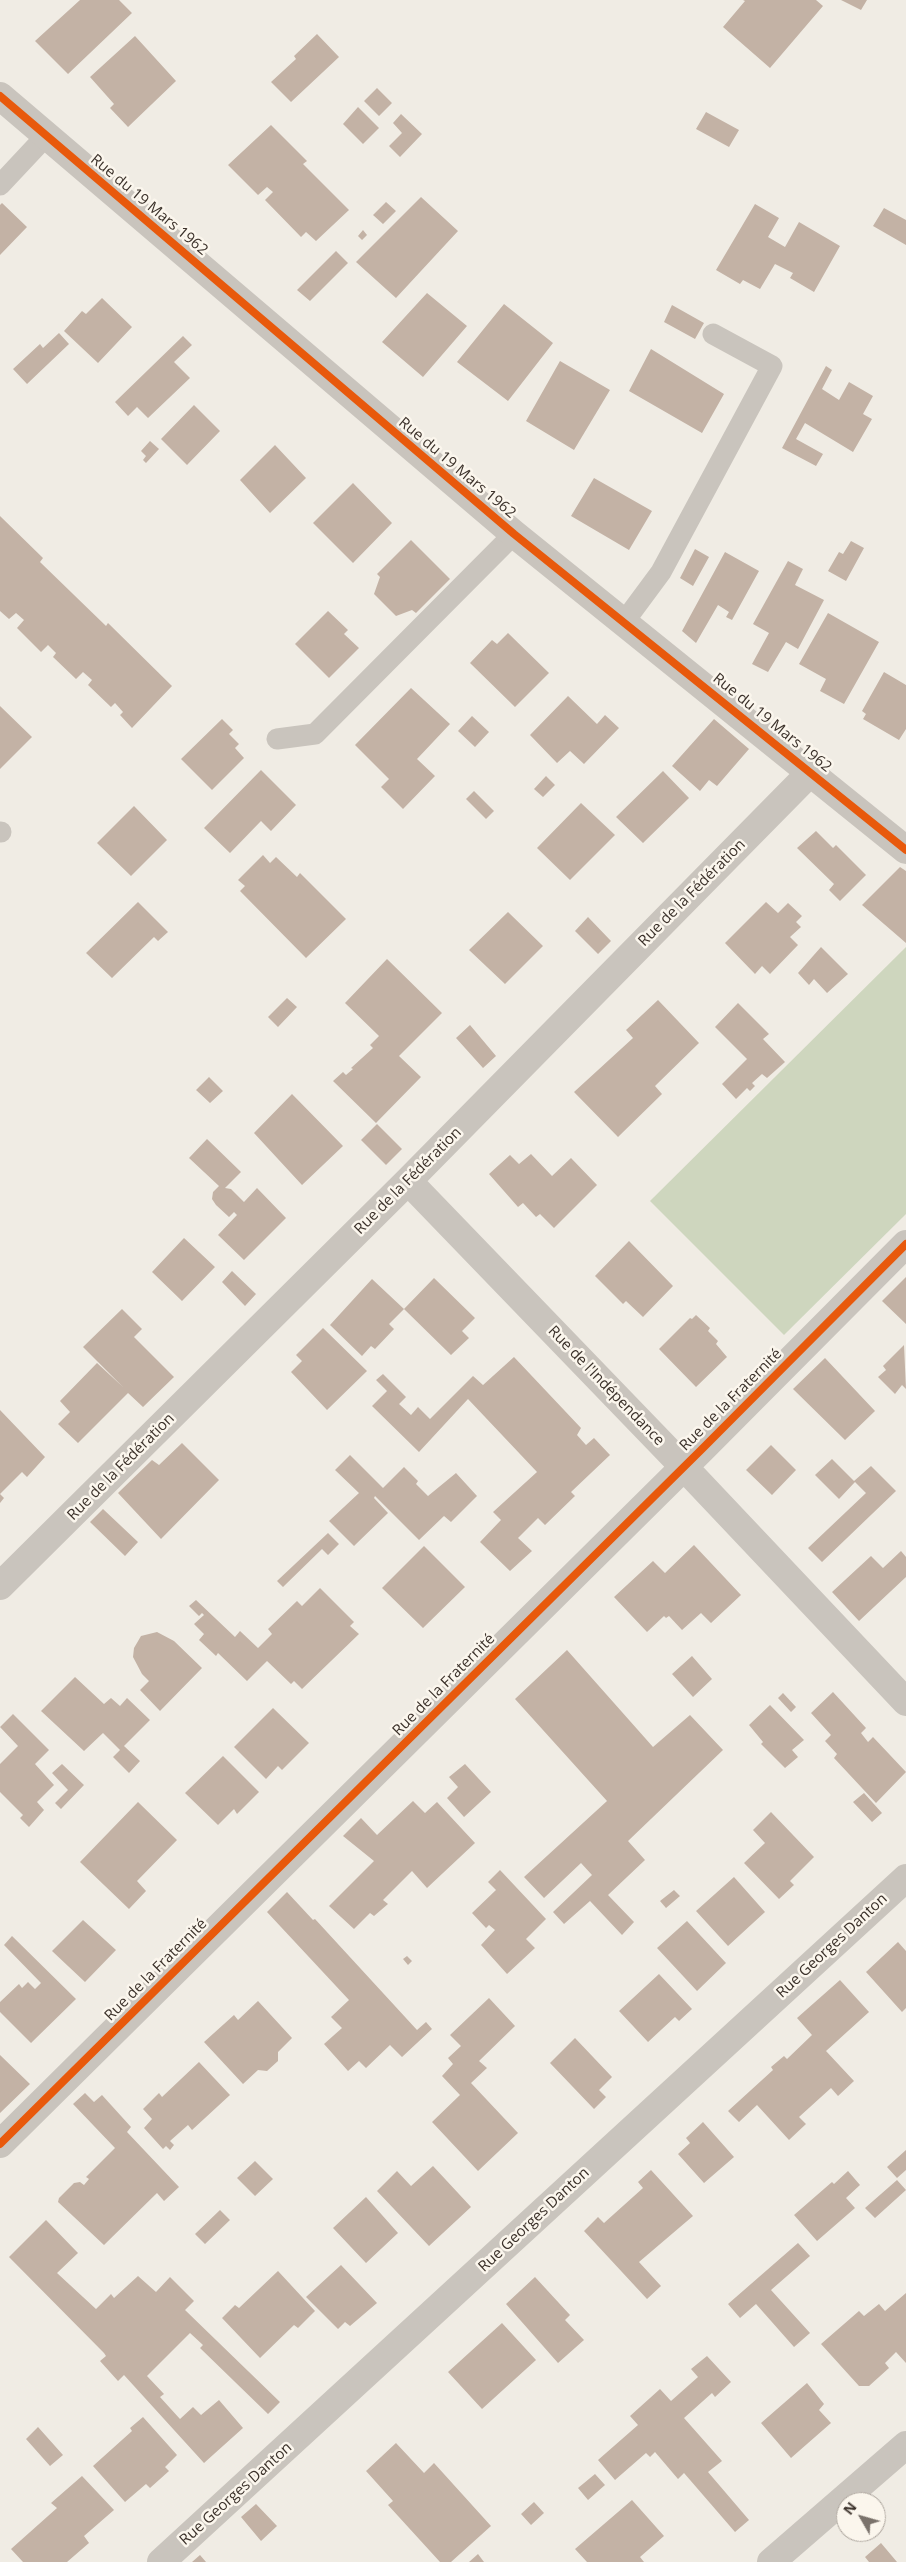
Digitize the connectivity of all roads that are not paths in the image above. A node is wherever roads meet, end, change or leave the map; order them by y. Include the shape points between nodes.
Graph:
1 (0, 96) edge
2 (46, 136) junction
3 (0, 185) edge
4 (713, 334) dead end
5 (514, 534) junction
6 (624, 622) junction
7 (277, 739) dead end
8 (811, 772) junction
9 (906, 850) edge
10 (408, 1181) junction
11 (906, 1244) edge
12 (684, 1466) junction
13 (0, 1586) edge
14 (906, 1702) edge
15 (906, 1878) edge
16 (0, 2144) edge
17 (906, 2445) edge
18 (162, 2562) edge
19 (771, 2562) edge

1 - 2 street, Rue du 19 Mars 1962
2 - 3 lane
2 - 5 street, Rue du 19 Mars 1962
4 - 6 lane via 772,366 661,572
5 - 6 street, Rue du 19 Mars 1962
5 - 7 lane via 315,734
6 - 8 street, Rue du 19 Mars 1962
8 - 9 street, Rue du 19 Mars 1962
8 - 10 street, Rue de la Fédération
10 - 12 street, Rue de l'Indépendance
10 - 13 street, Rue de la Fédération
11 - 12 street, Rue de la Fraternité
12 - 14 street, Rue de l'Indépendance
12 - 16 street, Rue de la Fraternité
15 - 18 street, Rue Georges Danton
17 - 19 street

